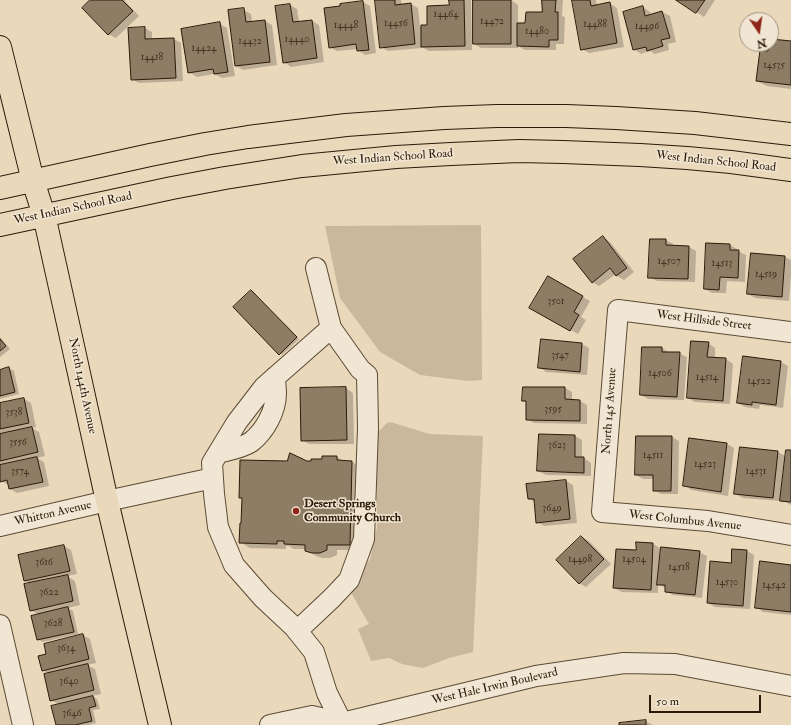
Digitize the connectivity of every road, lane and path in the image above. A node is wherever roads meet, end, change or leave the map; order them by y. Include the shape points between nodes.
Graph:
1 (0, 47) edge
2 (791, 134) edge
3 (791, 170) edge
4 (33, 181) junction
5 (0, 188) edge
6 (44, 215) junction
7 (0, 225) edge
8 (316, 268) dead end
9 (618, 310) joint
10 (331, 328) junction
11 (791, 332) edge
12 (213, 478) junction
13 (106, 501) junction
14 (602, 512) joint
15 (0, 526) edge
16 (791, 535) edge
17 (0, 625) edge
18 (298, 631) junction
19 (791, 686) edge
20 (342, 724) edge
21 (23, 725) edge
22 (160, 725) edge
23 (270, 725) edge

1 - 4 main road, North 144th Avenue
2 - 4 main road via 696,123 616,118 444,118 346,125 226,141
3 - 6 main road, West Indian School Road via 640,154 519,151 451,154 327,163 264,172
4 - 5 main road
4 - 6 main road, North 144th Avenue
6 - 7 main road, West Indian School Road
6 - 13 main road, North 144th Avenue
8 - 10 street
9 - 11 street, West Hillside Street
9 - 14 street, North 145 Avenue
10 - 12 street via 264,387 237,422 212,463
10 - 18 street via 367,375 364,539 348,580
12 - 13 street, Whitton Avenue
12 - 18 street via 218,527 234,565 263,598
13 - 15 street, Whitton Avenue
13 - 22 main road, North 144th Avenue
14 - 16 street, West Columbus Avenue via 708,521
17 - 21 street
18 - 20 street via 314,652 327,693
19 - 20 street, West Hale Irwin Boulevard via 675,664 624,663 536,676
20 - 23 street, West Hale Irwin Boulevard via 312,716

